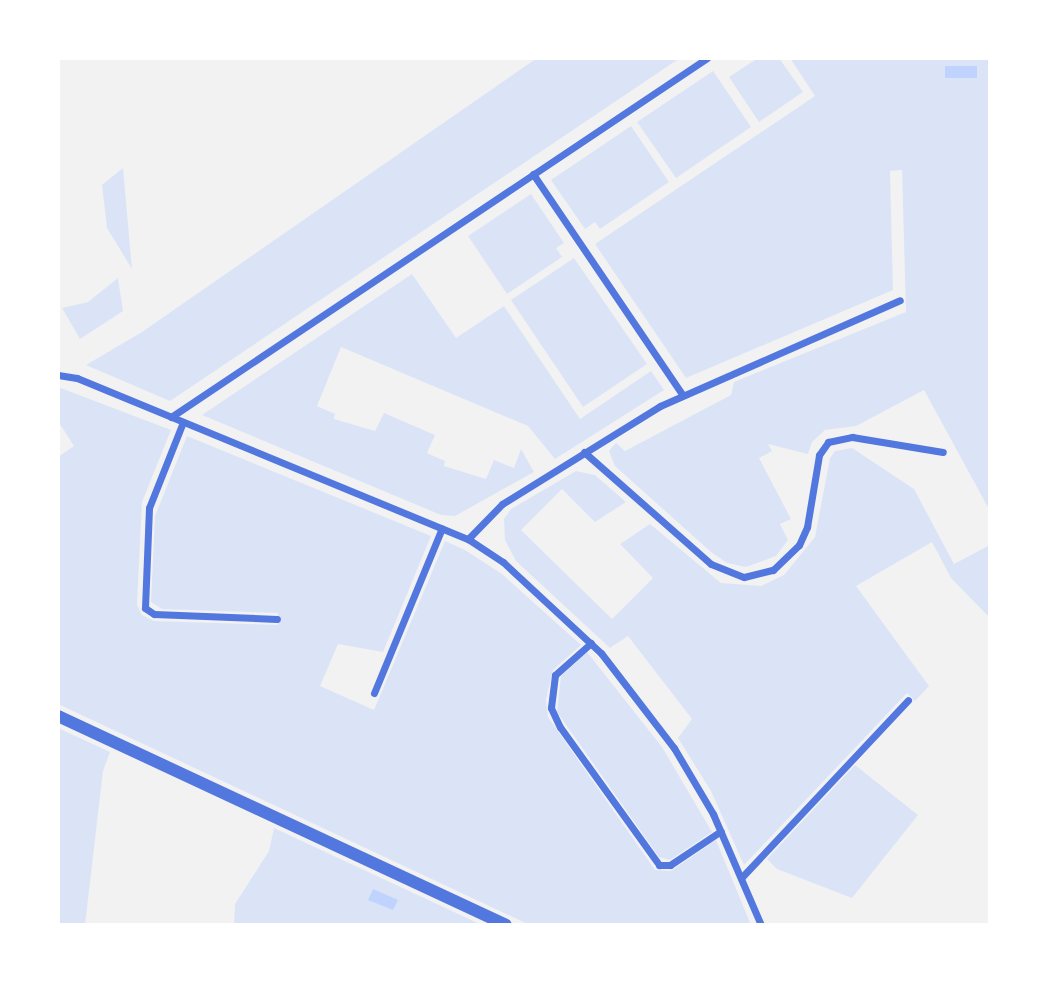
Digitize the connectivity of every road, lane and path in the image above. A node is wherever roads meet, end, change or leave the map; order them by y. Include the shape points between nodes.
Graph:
1 (707, 58) edge
2 (533, 174) junction
3 (900, 300) dead end
4 (58, 375) edge
5 (682, 394) junction
6 (171, 416) junction
7 (183, 422) junction
8 (584, 452) junction
9 (943, 452) dead end
10 (442, 528) junction
11 (468, 539) junction
12 (277, 619) dead end
13 (591, 643) junction
14 (374, 694) dead end
15 (908, 700) dead end
16 (58, 716) edge
17 (721, 831) junction
18 (741, 878) junction
19 (506, 925) edge
20 (761, 925) edge

1 - 2 street
2 - 5 street
2 - 6 street
3 - 5 street
4 - 6 street via 77,377
5 - 8 street
6 - 7 street
7 - 10 street
7 - 12 street via 149,508 145,608 154,614
8 - 9 street via 711,564 744,577 774,570 799,545 807,527 819,455 828,442 852,437
8 - 11 street via 502,504
10 - 11 street
10 - 14 street
11 - 13 street via 503,562
13 - 17 street via 674,748
13 - 17 street via 555,675 550,704 560,727 659,865 670,866
15 - 18 street
16 - 19 street
17 - 18 street
18 - 20 street

